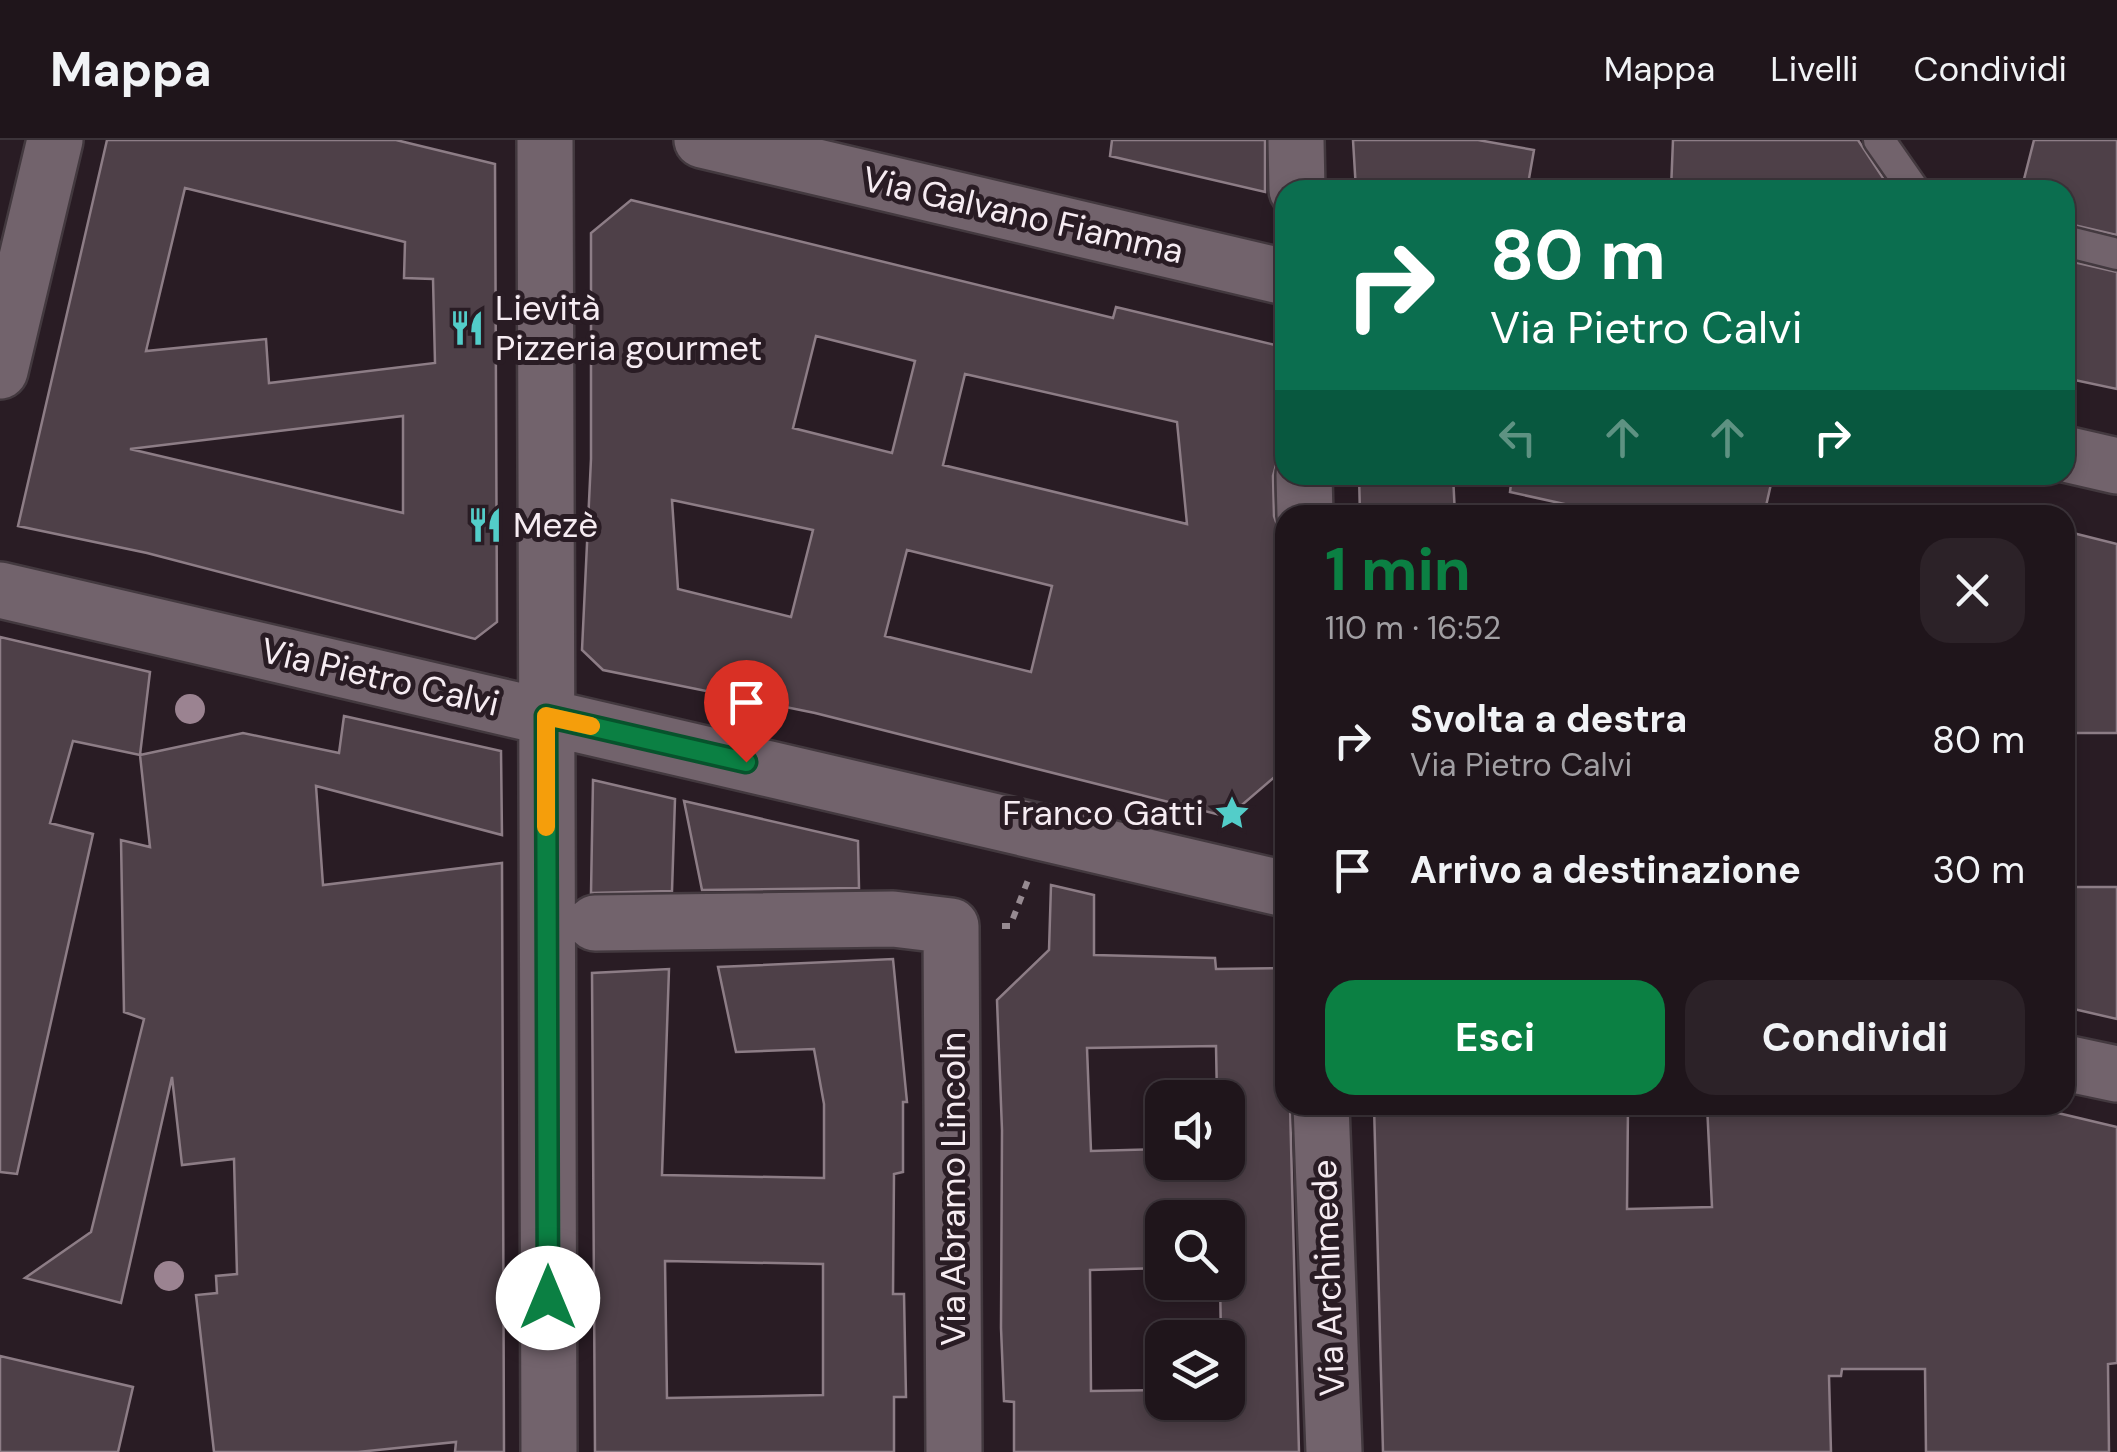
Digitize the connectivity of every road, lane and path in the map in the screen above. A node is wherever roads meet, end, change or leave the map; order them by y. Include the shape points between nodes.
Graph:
1 (55, 140) edge
2 (545, 140) edge
3 (702, 140) edge
4 (1296, 140) edge
5 (1879, 140) edge
6 (1297, 180) edge
7 (1907, 180) edge
8 (2075, 244) edge
9 (2117, 254) edge
10 (1275, 275) edge
11 (0, 371) edge
12 (2075, 456) edge
13 (2117, 466) edge
14 (0, 590) edge
15 (546, 716) junction
16 (1275, 886) edge
17 (595, 923) dead end
18 (2075, 1064) edge
19 (2117, 1074) edge
20 (1321, 1115) edge
21 (550, 1452) edge
22 (954, 1452) edge
23 (1334, 1452) edge

1 - 11 street
2 - 15 street
3 - 10 street, Via Galvano Fiamma
4 - 6 street
5 - 7 lane
8 - 9 lane
12 - 13 street
14 - 15 street, Via Pietro Calvi
15 - 16 street, Via Pietro Calvi
15 - 21 street
17 - 22 street, Via Abramo Lincoln via 893,919 951,926
18 - 19 street
20 - 23 street, Via Archimede

